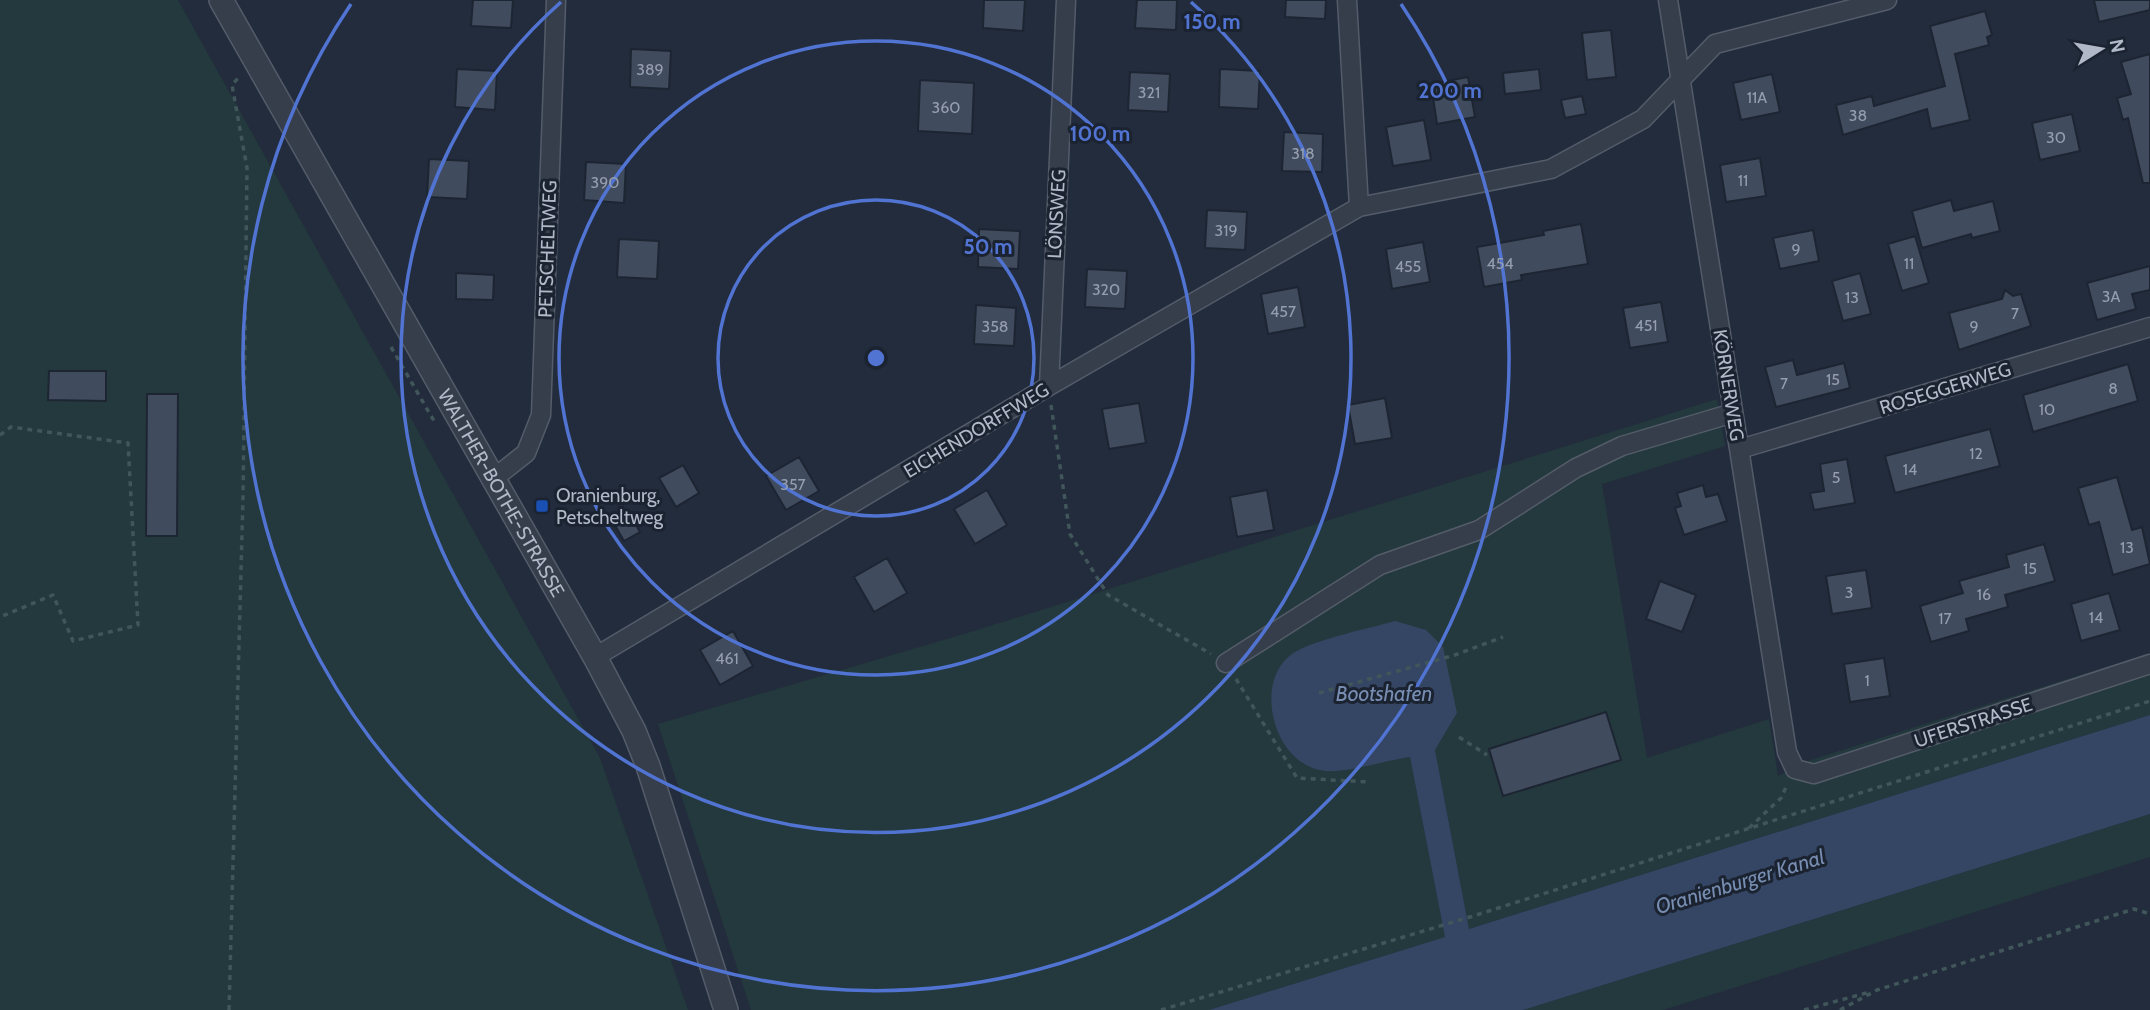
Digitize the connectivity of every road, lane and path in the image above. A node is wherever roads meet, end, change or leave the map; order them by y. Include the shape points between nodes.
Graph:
1 (221, 0) edge
2 (556, 0) edge
3 (1066, 0) edge
4 (1347, 0) edge
5 (1668, 0) edge
6 (1887, 0) edge
7 (256, 61) junction
8 (1681, 80) junction
9 (1359, 207) junction
10 (2150, 327) edge
11 (1049, 386) junction
12 (1733, 413) junction
13 (0, 435) edge
14 (1740, 449) junction
15 (493, 479) junction
16 (0, 617) edge
17 (1503, 637) dead end
18 (595, 657) junction
19 (1226, 663) junction
20 (2150, 664) edge
21 (1319, 693) dead end
22 (2150, 701) edge
23 (1460, 737) dead end
24 (1487, 755) dead end
25 (1796, 769) junction
26 (1368, 782) dead end
27 (1747, 829) junction
28 (2150, 914) edge
29 (1877, 990) junction
30 (229, 1010) edge
31 (726, 1010) edge
32 (1161, 1010) edge
33 (1804, 1010) edge
34 (1840, 1010) edge

1 - 7 street, WALTHER-BOTHE-STRASSE
2 - 15 street, PETSCHELTWEG via 541,415 526,453
3 - 11 street, LÖNSWEG
4 - 9 street
5 - 8 street, KÖRNERWEG
6 - 8 street, EICHENDORFFWEG via 1715,44
7 - 15 street, WALTHER-BOTHE-STRASSE
7 - 30 path via 232,85 247,168
8 - 9 street, EICHENDORFFWEG via 1643,119 1550,169
8 - 12 street, KÖRNERWEG
9 - 11 street, EICHENDORFFWEG
10 - 14 street, ROSEGGERWEG
11 - 18 street, EICHENDORFFWEG
11 - 19 path via 1070,534 1108,595
12 - 14 street, KÖRNERWEG
12 - 19 street via 1622,446 1576,468 1479,530 1380,565
13 - 16 path via 11,427 128,443 138,625 73,641 52,595
14 - 25 street, KÖRNERWEG via 1787,752
15 - 18 street, WALTHER-BOTHE-STRASSE
17 - 21 path
18 - 31 street, WALTHER-BOTHE-STRASSE via 648,766
19 - 26 path via 1297,778
20 - 25 street, UFERSTRASSE via 1814,774
22 - 27 path
23 - 24 path
25 - 27 path via 1781,798
27 - 32 path
28 - 29 path via 2134,909
29 - 33 path
29 - 34 path

